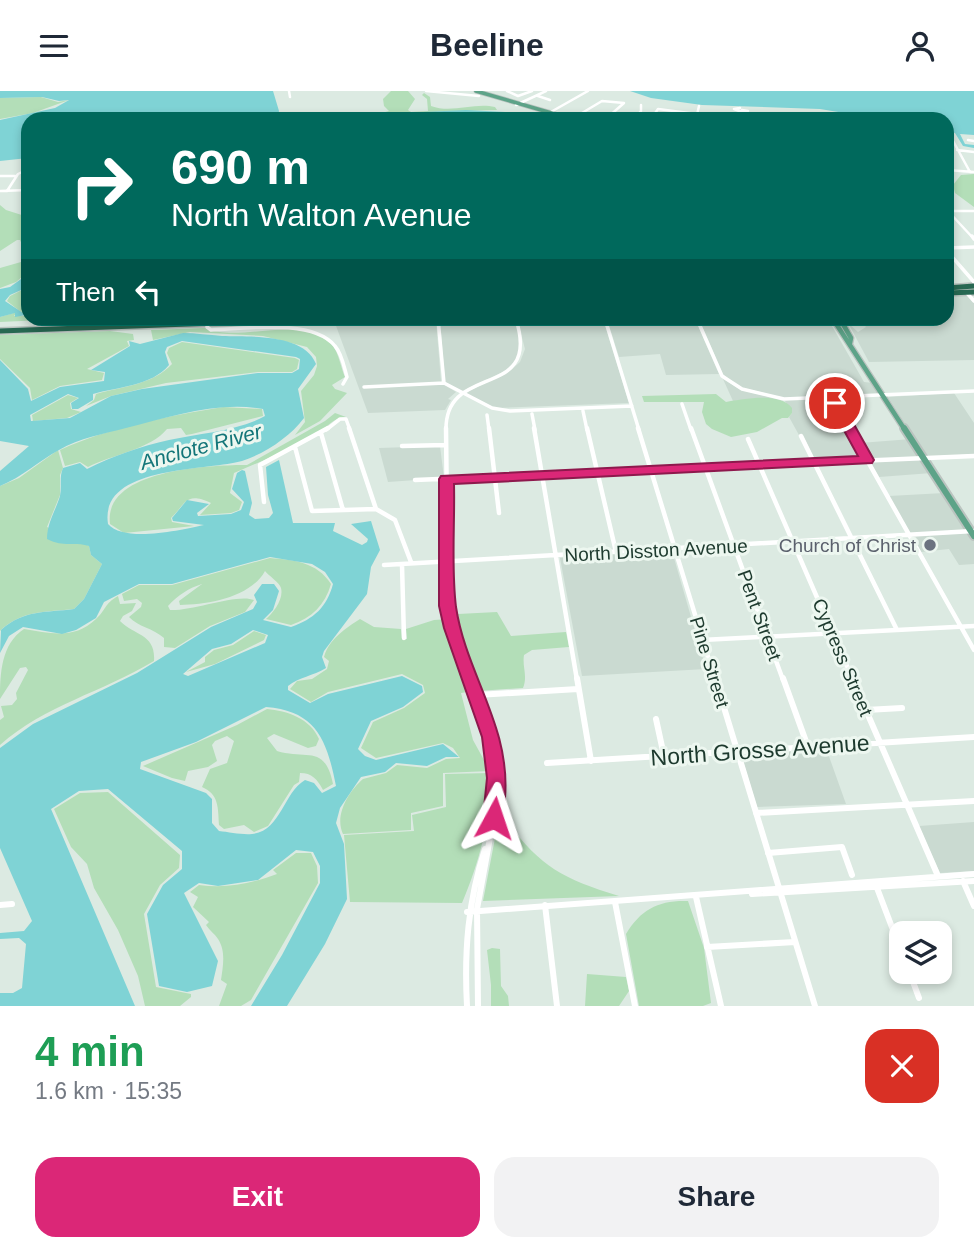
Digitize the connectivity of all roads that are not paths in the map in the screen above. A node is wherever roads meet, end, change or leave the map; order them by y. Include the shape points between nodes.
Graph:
1 (289, 91) edge
2 (426, 91) edge
3 (492, 91) edge
4 (506, 91) edge
5 (532, 91) edge
6 (546, 91) edge
7 (588, 91) edge
8 (476, 93) edge
9 (536, 96) junction
10 (290, 97) dead end
11 (550, 100) dead end
12 (516, 105) junction
13 (641, 105) dead end
14 (699, 106) dead end
15 (537, 112) edge
16 (545, 112) edge
17 (551, 112) edge
18 (584, 112) edge
19 (614, 112) edge
20 (639, 112) edge
21 (656, 112) edge
22 (681, 112) edge
23 (698, 112) edge
24 (968, 140) dead end
25 (974, 141) edge
26 (954, 143) edge
27 (957, 150) junction
28 (974, 152) edge
29 (21, 171) edge
30 (954, 171) edge
31 (972, 172) edge
32 (0, 176) edge
33 (16, 176) junction
34 (21, 190) edge
35 (0, 191) edge
36 (7, 191) junction
37 (954, 211) edge
38 (973, 211) edge
39 (954, 218) edge
40 (974, 239) edge
41 (974, 247) edge
42 (954, 248) edge
43 (954, 259) edge
44 (974, 287) edge
45 (954, 290) edge
46 (954, 291) edge
47 (966, 292) junction
48 (974, 301) edge
49 (57, 326) edge
50 (137, 326) edge
51 (207, 326) edge
52 (439, 326) edge
53 (518, 326) edge
54 (607, 326) edge
55 (700, 326) edge
56 (837, 326) edge
57 (844, 326) edge
58 (0, 329) edge
59 (850, 343) junction
60 (444, 383) junction
61 (343, 384) dead end
62 (364, 387) dead end
63 (974, 391) edge
64 (462, 393) junction
65 (885, 395) junction
66 (832, 397) junction
67 (682, 404) dead end
68 (632, 406) junction
69 (583, 411) dead end
70 (532, 414) dead end
71 (487, 415) dead end
72 (321, 433) junction
73 (801, 436) dead end
74 (748, 439) dead end
75 (446, 445) junction
76 (402, 446) dead end
77 (295, 447) junction
78 (974, 456) edge
79 (925, 458) junction
80 (867, 460) junction
81 (814, 463) junction
82 (760, 465) junction
83 (706, 468) junction
84 (651, 470) junction
85 (597, 473) junction
86 (542, 475) junction
87 (495, 477) junction
88 (446, 479) junction
89 (415, 480) dead end
90 (264, 502) dead end
91 (376, 509) junction
92 (343, 510) junction
93 (499, 513) dead end
94 (973, 533) edge
95 (909, 535) junction
96 (851, 539) junction
97 (794, 542) junction
98 (734, 545) junction
99 (675, 548) junction
100 (616, 552) junction
101 (556, 555) junction
102 (447, 561) junction
103 (411, 562) junction
104 (384, 565) dead end
105 (402, 565) junction
106 (974, 626) edge
107 (961, 627) junction
108 (897, 630) junction
109 (833, 633) junction
110 (768, 636) junction
111 (404, 638) dead end
112 (702, 640) junction
113 (974, 650) edge
114 (578, 689) junction
115 (477, 695) junction
116 (902, 708) dead end
117 (866, 710) junction
118 (656, 719) dead end
119 (974, 737) edge
120 (880, 743) junction
121 (808, 747) junction
122 (737, 752) junction
123 (664, 756) junction
124 (591, 761) junction
125 (547, 763) dead end
126 (974, 801) edge
127 (906, 804) junction
128 (756, 813) junction
129 (490, 835) junction
130 (768, 853) junction
131 (974, 874) edge
132 (852, 875) dead end
133 (938, 876) junction
134 (963, 881) junction
135 (974, 881) edge
136 (877, 888) junction
137 (780, 891) junction
138 (696, 897) junction
139 (615, 902) junction
140 (12, 904) dead end
141 (0, 905) edge
142 (545, 905) junction
143 (974, 906) edge
144 (477, 911) junction
145 (467, 912) junction
146 (890, 921) edge
147 (795, 942) junction
148 (707, 947) junction
149 (914, 984) edge
150 (919, 998) dead end
151 (467, 1006) edge
152 (478, 1006) edge
153 (557, 1006) edge
154 (635, 1006) edge
155 (721, 1006) edge
156 (815, 1006) edge

1 - 10 street
2 - 8 street
3 - 8 street
4 - 5 street via 516,96
6 - 9 street
7 - 17 street
8 - 12 main road
8 - 15 main road
9 - 11 street
9 - 12 street
12 - 16 main road
13 - 20 street
14 - 23 street
18 - 19 street via 601,101 624,103
21 - 22 street
24 - 25 street
26 - 27 street
27 - 28 street
27 - 31 street
29 - 33 street
30 - 31 street
32 - 33 street
33 - 36 street
34 - 36 street
35 - 36 street
37 - 38 street
39 - 40 street
41 - 42 street
43 - 44 street
44 - 45 highway
44 - 47 highway
46 - 47 highway
47 - 48 street
49 - 58 highway
50 - 58 highway
51 - 61 street via 211,330 295,328 324,336 337,349 347,377
52 - 60 street
53 - 64 street via 523,349 518,362
54 - 68 street, Pine Street
55 - 66 street via 725,380 784,399
56 - 59 main road
57 - 59 main road
59 - 65 main road
60 - 62 street
60 - 64 street
63 - 65 street
64 - 68 street via 505,410
64 - 75 street via 448,408
65 - 66 street
65 - 79 main road
66 - 80 street
67 - 83 street, Pent Street
68 - 84 street, Pine Street
69 - 85 street
70 - 86 street
71 - 87 street
72 - 77 street
72 - 91 street via 344,418 348,421
72 - 92 street
73 - 81 street
74 - 82 street, Cypress Street
75 - 76 street
75 - 88 street
77 - 90 street via 260,465
77 - 92 street via 310,509
78 - 79 street
79 - 80 street
79 - 94 main road
80 - 81 street
80 - 95 street
81 - 82 street
81 - 96 street
82 - 83 street
82 - 97 street, Cypress Street
83 - 84 street
83 - 98 street, Pent Street
84 - 85 street
84 - 99 street, Pine Street
85 - 86 street
85 - 100 street
86 - 87 street
86 - 101 street
87 - 88 street
87 - 93 street
88 - 89 street
88 - 102 street
91 - 92 street
91 - 103 street via 394,519
94 - 95 street, North Disston Avenue
95 - 96 street, North Disston Avenue
95 - 107 street
96 - 97 street, North Disston Avenue
96 - 108 street
97 - 98 street, North Disston Avenue
97 - 109 street, Cypress Street
98 - 99 street, North Disston Avenue
98 - 110 street, Pent Street
99 - 100 street, North Disston Avenue
99 - 112 street, Pine Street
100 - 101 street, North Disston Avenue
101 - 102 street, North Disston Avenue
101 - 114 street
102 - 103 street, North Disston Avenue
102 - 115 street via 450,618
103 - 105 street, North Disston Avenue
104 - 105 street, North Disston Avenue
105 - 111 street
106 - 107 street
107 - 108 street
107 - 113 street
108 - 109 street
109 - 110 street
109 - 117 street, Cypress Street
110 - 112 street
110 - 121 street, Pent Street
112 - 122 street, Pine Street
114 - 115 street
114 - 124 street
115 - 129 street via 496,764
116 - 117 street
117 - 120 street, Cypress Street
118 - 123 street
119 - 120 street, North Grosse Avenue
120 - 121 street, North Grosse Avenue
120 - 127 street, Cypress Street
121 - 122 street, North Grosse Avenue
122 - 123 street, North Grosse Avenue
122 - 128 street, Pine Street
123 - 124 street, North Grosse Avenue
124 - 125 street, North Grosse Avenue
126 - 127 street
127 - 128 street
127 - 133 street, Cypress Street
128 - 130 street, Pine Street
129 - 144 street
129 - 145 street
130 - 132 street via 842,847
130 - 137 street, Pine Street
131 - 133 street
133 - 137 street
134 - 135 street
134 - 136 street
134 - 143 street
136 - 137 street
136 - 146 street
137 - 138 street
137 - 147 street, Pine Street
138 - 139 street
138 - 148 street
139 - 142 street
139 - 154 street
140 - 141 street
142 - 144 street
142 - 153 street
144 - 145 street
144 - 152 street
145 - 151 street
147 - 148 street
147 - 156 street, Pine Street
148 - 155 street
149 - 150 street

